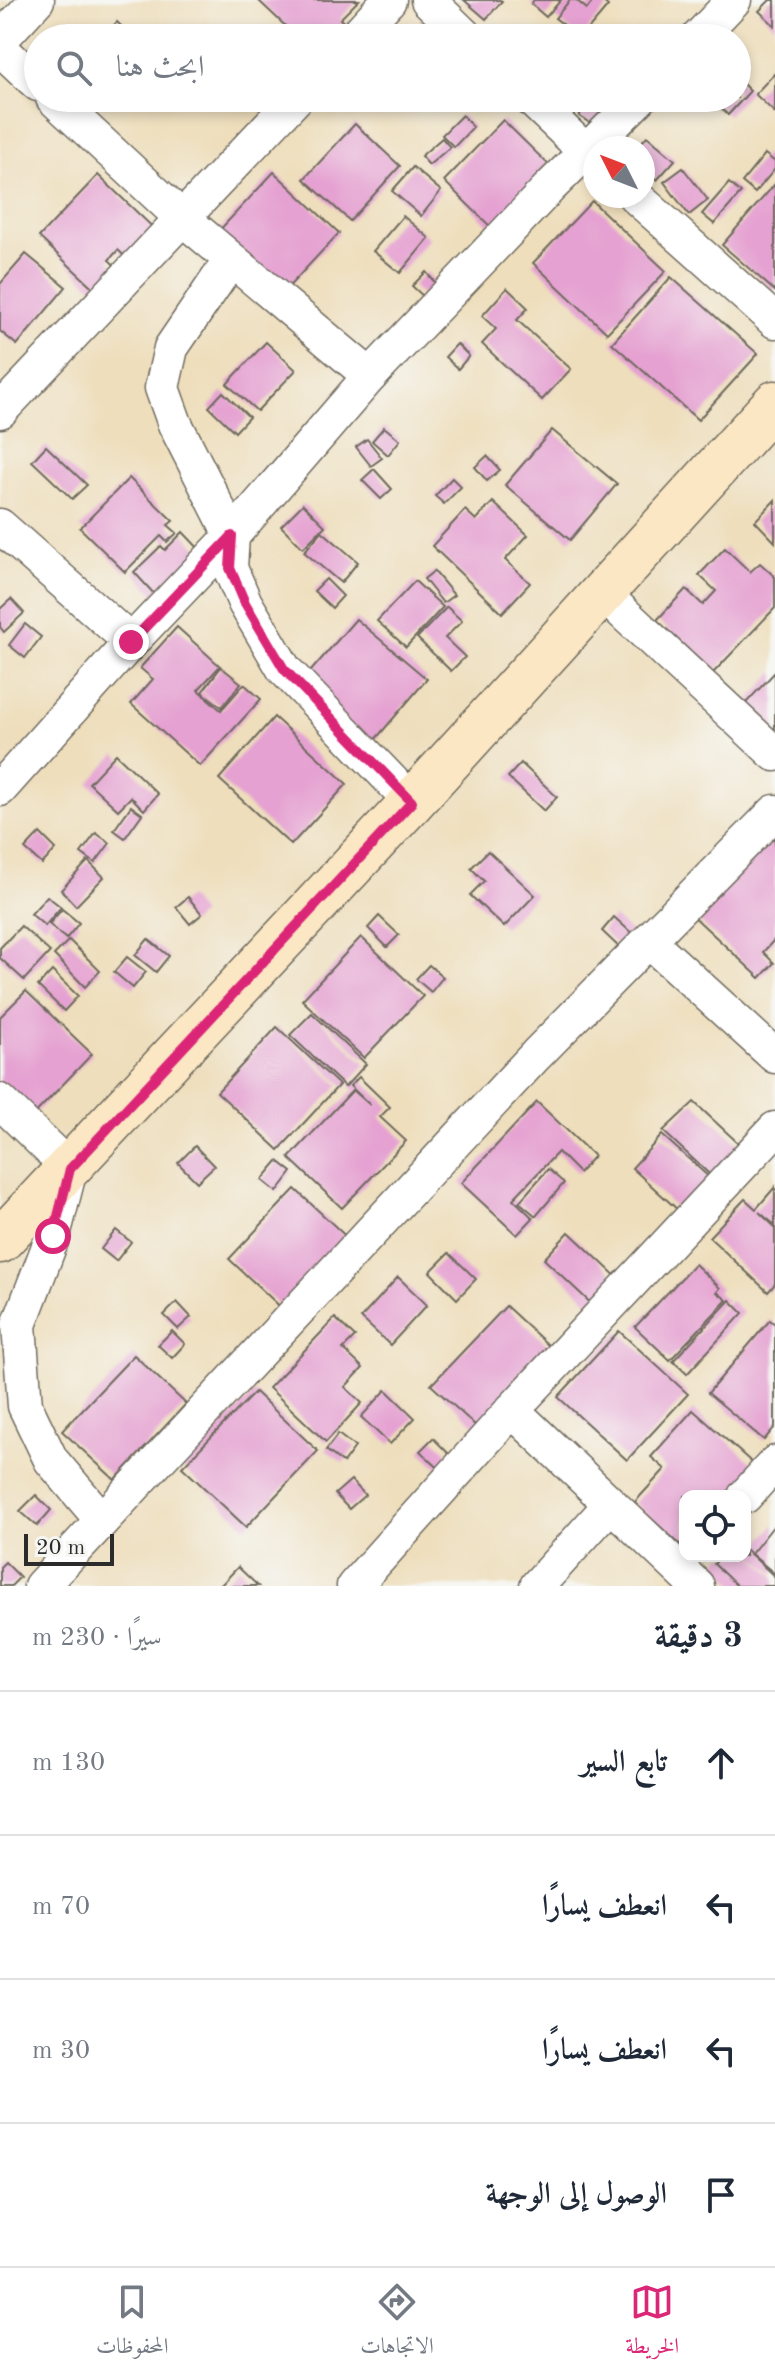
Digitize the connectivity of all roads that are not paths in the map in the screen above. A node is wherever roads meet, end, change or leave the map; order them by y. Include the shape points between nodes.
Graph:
1 (37, 0) edge
2 (389, 0) edge
3 (428, 0) edge
4 (734, 0) edge
5 (367, 24) edge
6 (453, 24) edge
7 (711, 24) edge
8 (0, 40) edge
9 (0, 48) edge
10 (24, 71) edge
11 (68, 112) edge
12 (282, 112) edge
13 (545, 112) edge
14 (628, 112) edge
15 (608, 136) edge
16 (583, 148) edge
17 (583, 162) edge
18 (648, 208) edge
19 (181, 217) junction
20 (231, 260) junction
21 (775, 321) edge
22 (370, 376) junction
23 (775, 403) edge
24 (0, 411) edge
25 (0, 526) edge
26 (232, 536) junction
27 (601, 592) junction
28 (131, 642) junction
29 (775, 754) edge
30 (0, 789) edge
31 (412, 802) junction
32 (775, 812) edge
33 (650, 942) junction
34 (775, 1056) edge
35 (0, 1101) edge
36 (775, 1129) edge
37 (70, 1169) junction
38 (0, 1241) edge
39 (512, 1410) junction
40 (775, 1463) edge
41 (750, 1490) edge
42 (611, 1504) junction
43 (102, 1520) junction
44 (689, 1570) edge
45 (41, 1586) edge
46 (354, 1586) edge
47 (537, 1586) edge

1 - 8 street
2 - 5 street
3 - 6 street
4 - 7 street
9 - 10 street
11 - 19 street
12 - 19 street
13 - 16 street
14 - 15 street
17 - 22 street via 549,188
18 - 21 street
19 - 20 street
19 - 24 street
20 - 22 street
20 - 26 street via 171,348 162,388
22 - 26 street
23 - 27 street
25 - 28 street
26 - 28 street
26 - 31 street via 230,568 284,669
27 - 29 street
27 - 31 street
28 - 30 street
31 - 37 street
32 - 33 street
33 - 34 street
33 - 43 street via 525,1066
35 - 37 street
36 - 39 street
37 - 38 street
37 - 43 street via 53,1236 19,1325 25,1406 51,1460
39 - 42 street
39 - 46 street
40 - 41 street
42 - 44 street
42 - 47 street
43 - 45 street

